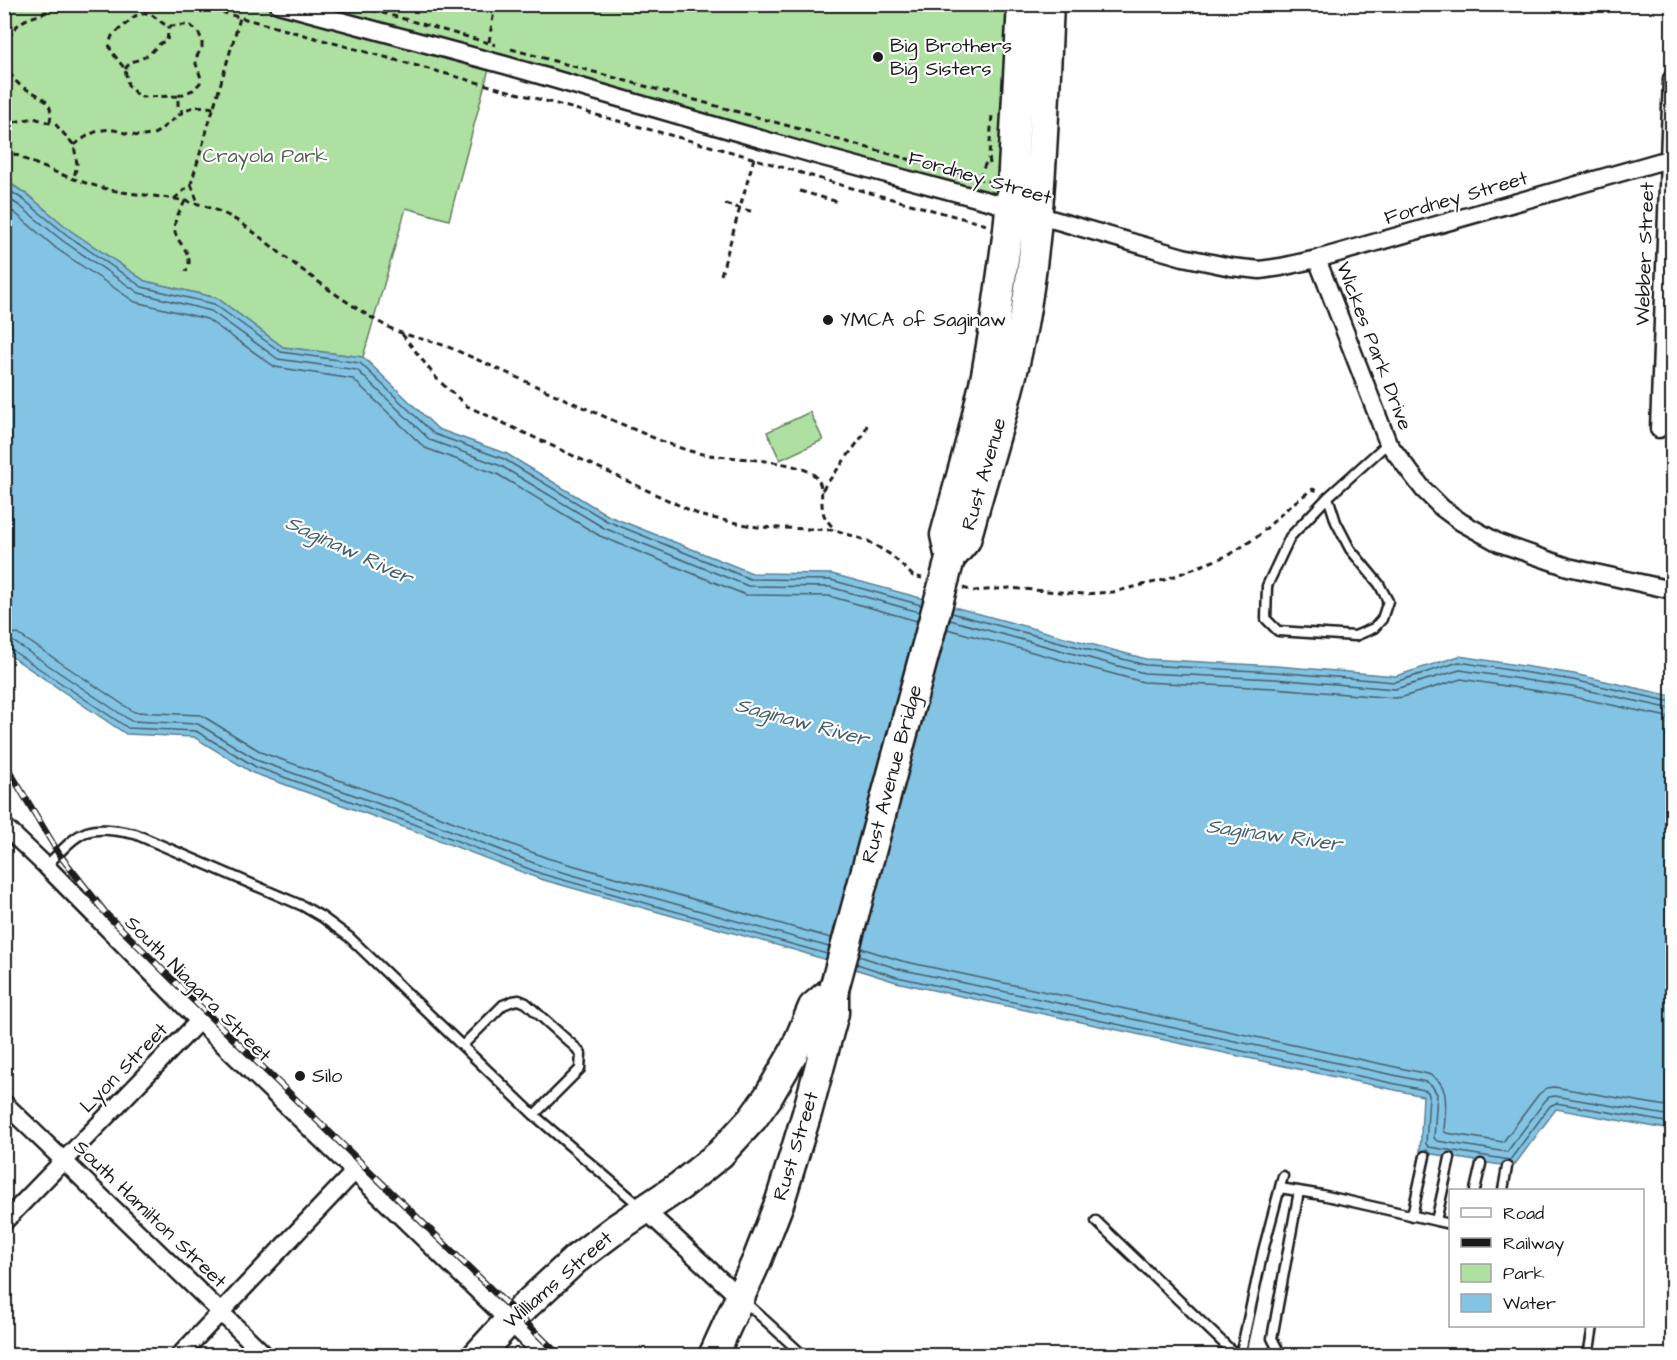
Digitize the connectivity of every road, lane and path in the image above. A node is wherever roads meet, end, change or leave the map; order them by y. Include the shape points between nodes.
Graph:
1 (56, 4) edge
2 (191, 4) edge
3 (278, 4) edge
4 (351, 4) edge
5 (495, 4) edge
6 (1022, 4) edge
7 (1049, 4) edge
8 (240, 18) junction
9 (169, 26) junction
10 (489, 42) junction
11 (501, 46) dead end
12 (511, 49) dead end
13 (124, 69) junction
14 (1672, 79) edge
15 (178, 96) junction
16 (214, 108) junction
17 (182, 111) junction
18 (50, 122) junction
19 (4, 124) edge
20 (74, 145) junction
21 (4, 149) edge
22 (989, 156) dead end
23 (754, 158) junction
24 (1671, 158) edge
25 (74, 178) junction
26 (979, 178) junction
27 (991, 182) dead end
28 (191, 184) junction
29 (800, 191) dead end
30 (173, 200) junction
31 (185, 201) junction
32 (838, 201) dead end
33 (198, 203) junction
34 (725, 204) dead end
35 (740, 208) junction
36 (754, 212) dead end
37 (1014, 217) junction
38 (1317, 259) junction
39 (186, 272) dead end
40 (721, 275) dead end
41 (1668, 319) edge
42 (402, 334) junction
43 (867, 425) dead end
44 (1659, 429) dead end
45 (1388, 443) junction
46 (822, 490) junction
47 (1328, 497) junction
48 (835, 530) junction
49 (952, 572) junction
50 (923, 579) dead end
51 (1672, 590) edge
52 (4, 826) edge
53 (46, 866) junction
54 (834, 989) junction
55 (199, 1021) junction
56 (462, 1046) junction
57 (4, 1103) edge
58 (534, 1115) junction
59 (1425, 1156) dead end
60 (1450, 1158) dead end
61 (64, 1160) junction
62 (1481, 1164) dead end
63 (1507, 1167) dead end
64 (355, 1171) junction
65 (1283, 1176) dead end
66 (1280, 1188) junction
67 (1475, 1189) edge
68 (1503, 1189) edge
69 (1299, 1191) junction
70 (645, 1210) junction
71 (1412, 1216) junction
72 (1096, 1221) dead end
73 (1437, 1221) junction
74 (4, 1222) edge
75 (1449, 1224) edge
76 (740, 1298) junction
77 (222, 1312) junction
78 (509, 1321) junction
79 (1593, 1327) edge
80 (179, 1356) edge
81 (266, 1356) edge
82 (477, 1356) edge
83 (545, 1356) edge
84 (713, 1356) edge
85 (804, 1356) edge
86 (1238, 1356) edge
87 (1281, 1356) edge
88 (1588, 1356) edge

1 - 18 path via 47,13 24,20 15,28 5,53 6,66 13,78 49,105
2 - 8 path
3 - 37 street, Fordney Street via 816,155
4 - 10 path
5 - 10 path
6 - 37 highway, Rust Avenue
7 - 37 highway, Rust Avenue via 1041,155
8 - 16 path
8 - 23 path
9 - 13 path via 167,41
9 - 13 path via 152,15 140,14 112,36 111,51
9 - 15 path via 191,26 202,40 196,58 200,83
10 - 11 path
12 - 26 path
13 - 15 path via 128,85 136,94
14 - 24 street, Webber Street
15 - 17 path
16 - 17 path via 199,105
16 - 28 path
17 - 20 path via 155,134 141,137 103,130
18 - 19 path via 34,118
18 - 20 path
20 - 25 path
21 - 25 path
22 - 26 path
23 - 35 path
23 - 37 path via 968,220
24 - 38 street, Fordney Street
24 - 41 street, Webber Street
25 - 30 path
26 - 27 path
28 - 30 path
28 - 33 path
29 - 32 path
30 - 31 path
31 - 33 path
31 - 39 path via 174,232 186,251
33 - 42 path via 242,224 315,279
34 - 35 path
35 - 36 path
35 - 40 path
37 - 38 street, Fordney Street via 1231,267 1260,270
37 - 49 highway, Rust Avenue via 986,375 945,535
38 - 45 street, Wickes Park Drive
41 - 44 street, Webber Street
42 - 46 path via 439,343 674,446 700,454 804,469 815,475
42 - 48 path via 438,380 467,406 702,516 757,527
43 - 46 path
45 - 47 lane
45 - 51 street, Wickes Park Drive via 1442,508 1499,543 1568,567
46 - 48 path via 824,516
47 - 47 lane via 1290,537 1267,586 1266,619 1278,631 1355,636 1374,628 1382,619 1388,601 1350,549
47 - 49 path via 1313,489 1230,555 1164,580 1113,592 1084,594 1009,588 974,591
48 - 50 path via 868,541 891,555 913,576
49 - 54 highway, Rust Avenue Bridge, bridge
52 - 53 street, South Niagara Street
53 - 55 street, South Niagara Street
53 - 56 lane via 79,835 93,829 108,829 135,834 303,906 349,937
54 - 70 highway, Williams Street via 813,1007 781,1076 745,1127 694,1176
54 - 76 highway, Rust Street via 834,1013 798,1144 780,1201
55 - 61 street, Lyon Street
55 - 64 street, South Niagara Street
56 - 58 lane
56 - 58 lane via 503,1005 519,1000 576,1048 581,1054 580,1069
57 - 61 street, South Hamilton Street
58 - 70 lane
59 - 71 lane
60 - 73 lane
61 - 74 street, Lyon Street
61 - 77 street, South Hamilton Street
62 - 67 lane
63 - 68 lane
64 - 77 street
64 - 78 street, South Niagara Street
65 - 66 lane
66 - 69 lane
66 - 86 lane
69 - 71 lane
69 - 87 lane via 1272,1338
70 - 76 street
70 - 78 highway, Williams Street via 582,1254
71 - 73 lane
72 - 86 lane
73 - 75 lane
76 - 84 highway, Rust Street
76 - 85 lane
77 - 80 street
77 - 81 street, South Hamilton Street
78 - 82 highway, Williams Street
78 - 83 street, South Niagara Street
79 - 88 lane

